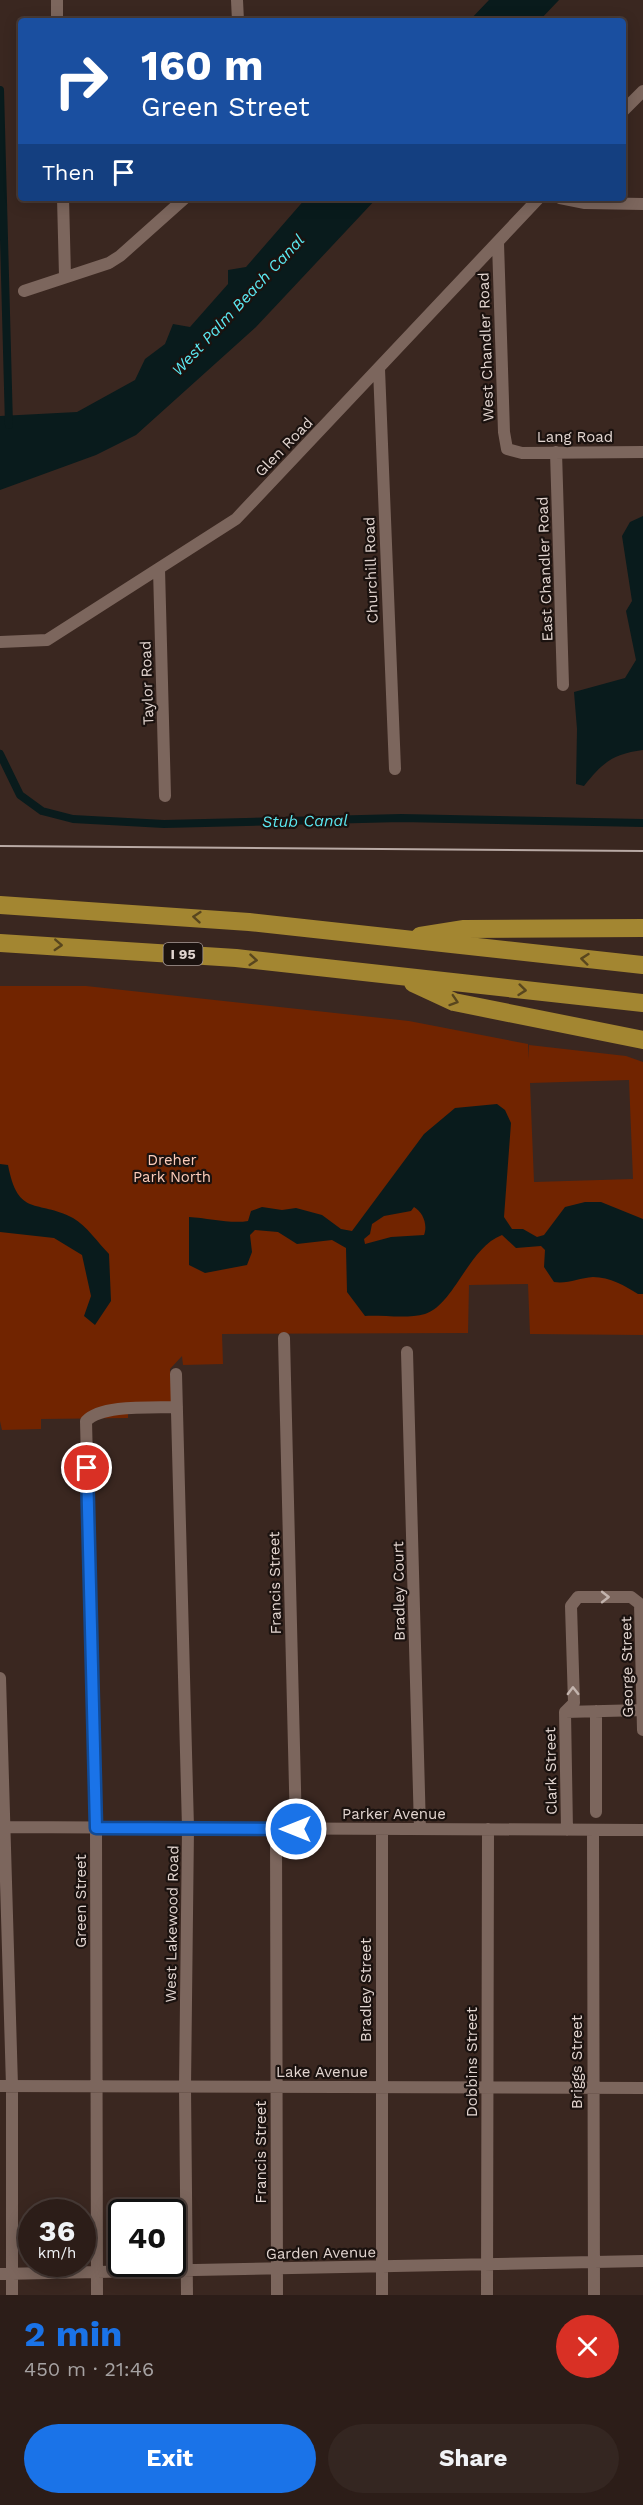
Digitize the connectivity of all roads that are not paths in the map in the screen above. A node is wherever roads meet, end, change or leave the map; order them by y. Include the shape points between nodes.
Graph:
1 (57, 0) edge
2 (237, 0) edge
3 (57, 18) edge
4 (238, 18) edge
5 (643, 91) edge
6 (626, 108) edge
7 (63, 201) edge
8 (182, 201) edge
9 (536, 201) edge
10 (575, 201) edge
11 (643, 204) edge
12 (498, 243) junction
13 (65, 276) junction
14 (24, 291) dead end
15 (379, 369) junction
16 (507, 449) joint
17 (556, 452) junction
18 (643, 452) edge
19 (159, 569) junction
20 (0, 642) edge
21 (563, 685) dead end
22 (395, 769) dead end
23 (165, 796) dead end
24 (0, 905) edge
25 (643, 928) edge
26 (404, 940) junction
27 (0, 943) edge
28 (643, 965) edge
29 (401, 977) junction
30 (643, 1003) edge
31 (643, 1040) edge
32 (284, 1338) dead end
33 (407, 1352) dead end
34 (176, 1374) dead end
35 (177, 1407) junction
36 (640, 1604) joint
37 (0, 1678) edge
38 (643, 1710) edge
39 (596, 1711) junction
40 (565, 1712) junction
41 (643, 1730) edge
42 (596, 1812) dead end
43 (1, 1827) edge
44 (96, 1828) junction
45 (188, 1828) junction
46 (276, 1828) junction
47 (296, 1829) junction
48 (382, 1829) junction
49 (420, 1829) junction
50 (488, 1829) junction
51 (567, 1830) junction
52 (593, 1830) junction
53 (643, 1830) edge
54 (6, 2086) edge
55 (95, 2087) junction
56 (185, 2087) junction
57 (275, 2087) junction
58 (381, 2087) junction
59 (487, 2087) junction
60 (592, 2088) junction
61 (643, 2088) edge
62 (96, 2199) edge
63 (186, 2199) edge
64 (643, 2261) edge
65 (592, 2262) junction
66 (487, 2265) junction
67 (382, 2267) junction
68 (276, 2269) junction
69 (186, 2271) joint
70 (96, 2272) joint
71 (108, 2272) edge
72 (6, 2274) edge
73 (12, 2295) edge
74 (97, 2295) edge
75 (187, 2295) edge
76 (277, 2295) edge
77 (382, 2295) edge
78 (487, 2295) edge
79 (594, 2295) edge

1 - 3 street
2 - 4 street
5 - 6 street
7 - 13 street
8 - 13 street via 120,256
9 - 12 street, Glen Road
10 - 11 street
12 - 15 street, Glen Road
12 - 16 street, West Chandler Road
13 - 14 street
15 - 19 street, Glen Road via 236,519
15 - 22 street, Churchill Road
16 - 17 street, Lang Road via 522,453
17 - 18 street, Lang Road
17 - 21 street, East Chandler Road
19 - 20 street, Glen Road via 47,640
19 - 23 street, Taylor Road
26 -> 24 highway via 203,918
25 - 26 highway via 464,929
28 -> 26 highway
27 -> 29 highway, I 95 via 225,957
29 -> 30 highway, I 95
29 -> 31 highway via 454,1002
32 - 47 street, Francis Street
33 - 49 street, Bradley Court
34 - 35 street, West Lakewood Road
35 - 44 street, Green Street via 103,1411 86,1421
35 - 45 street, West Lakewood Road
36 - 38 street, George Street
40 -> 36 street, Clark Street via 573,1703 571,1606 578,1597 631,1597
37 - 43 street
38 - 39 street
38 - 41 street, George Street
39 - 40 street
39 - 42 street
40 - 51 street, Clark Street
43 - 44 street, Parker Avenue
43 - 54 street
44 - 45 street, Parker Avenue
44 - 55 street, Green Street
45 - 46 street, Parker Avenue
45 - 56 street, West Lakewood Road
46 - 47 street, Parker Avenue
46 - 57 street, Francis Street
47 - 48 street, Parker Avenue
48 - 49 street, Parker Avenue
48 - 58 street, Bradley Street
49 - 50 street, Parker Avenue
50 - 51 street, Parker Avenue
50 - 59 street, Dobbins Street
51 - 52 street, Parker Avenue
52 - 53 street, Parker Avenue
52 - 60 street, Briggs Street
54 - 55 street, Lake Avenue
54 - 72 street
55 - 56 street, Lake Avenue
55 - 62 street, Green Street
56 - 57 street, Lake Avenue
56 - 63 street, West Lakewood Road
57 - 58 street, Lake Avenue
57 - 68 street, Francis Street
58 - 59 street, Lake Avenue
58 - 67 street, Bradley Street
59 - 60 street, Lake Avenue
59 - 66 street, Dobbins Street
60 - 61 street, Lake Avenue
60 - 65 street, Briggs Street
64 - 65 street, Garden Avenue
65 - 66 street, Garden Avenue
65 - 79 street, Briggs Street
66 - 67 street, Garden Avenue
66 - 78 street, Dobbins Street
67 - 68 street, Garden Avenue
67 - 77 street, Bradley Street
68 - 69 street, Garden Avenue
68 - 76 street, Francis Street
69 - 75 street, West Lakewood Road
70 - 71 street, Garden Avenue
70 - 74 street, Green Street
72 - 73 street

